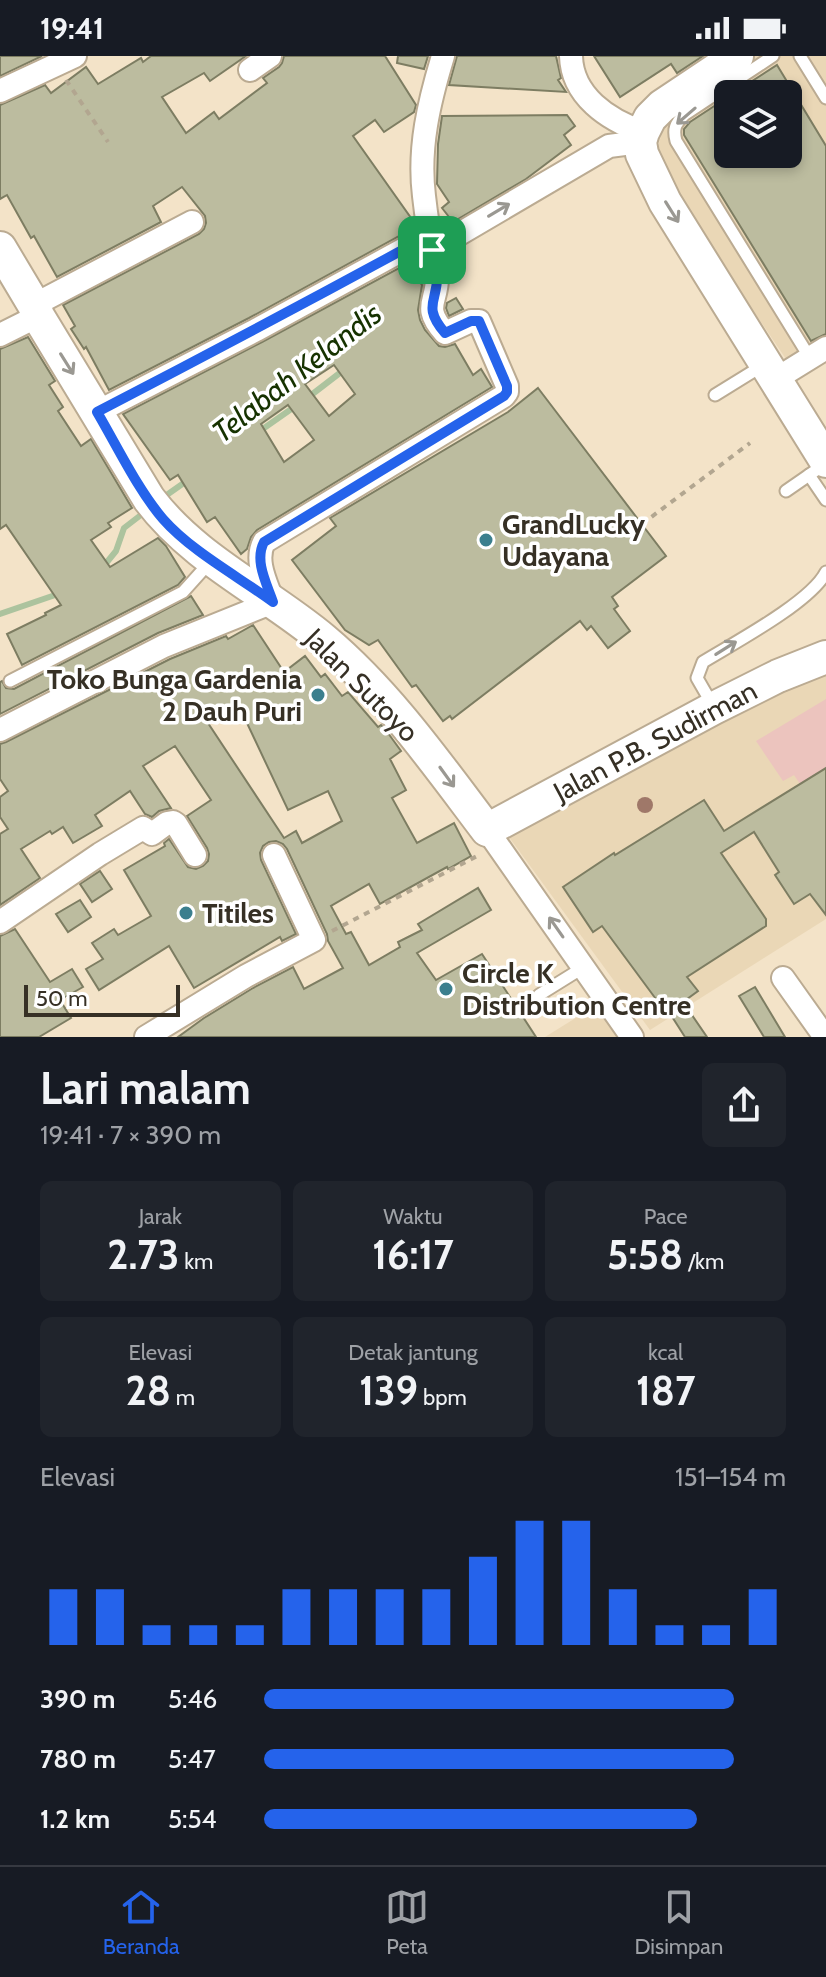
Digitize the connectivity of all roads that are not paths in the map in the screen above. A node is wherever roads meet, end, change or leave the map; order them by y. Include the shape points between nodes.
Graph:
1 (270, 56) edge
2 (443, 56) edge
3 (571, 56) edge
4 (737, 56) edge
5 (773, 56) edge
6 (800, 56) edge
7 (65, 60) edge
8 (250, 70) dead end
9 (0, 91) edge
10 (826, 98) edge
11 (641, 137) junction
12 (192, 222) dead end
13 (427, 241) junction
14 (0, 248) edge
15 (36, 310) junction
16 (0, 335) edge
17 (818, 353) edge
18 (771, 371) junction
19 (715, 395) dead end
20 (97, 412) junction
21 (820, 466) edge
22 (786, 491) dead end
23 (826, 500) edge
24 (213, 560) junction
25 (826, 572) edge
26 (273, 602) junction
27 (826, 657) edge
28 (10, 681) dead end
29 (714, 708) junction
30 (0, 730) edge
31 (492, 838) junction
32 (195, 855) dead end
33 (274, 855) dead end
34 (0, 922) edge
35 (584, 967) junction
36 (783, 978) dead end
37 (539, 995) dead end
38 (146, 1037) edge
39 (632, 1037) edge
40 (825, 1037) edge

1 - 8 street
2 - 13 street via 429,105 421,166
3 - 11 street via 582,92
4 - 11 main road via 662,106
5 -> 17 lane via 684,115 674,132
6 - 10 lane
7 - 9 street
13 -> 11 street via 609,146
11 -> 18 main road via 642,154 665,202
12 - 15 street
13 - 20 street
13 - 26 street via 437,275 431,301 435,319 445,333 479,321 507,392 264,542 259,559
14 - 15 main road, Jalan Sutoyo
15 - 16 street
15 -> 20 main road, Jalan Sutoyo
17 - 18 street
18 - 19 lane
18 - 21 main road
20 - 24 main road, Jalan Sutoyo via 156,509
21 - 22 lane
21 - 23 lane
24 - 26 main road, Jalan Sutoyo
24 - 28 lane via 183,592
29 -> 25 lane via 697,678 703,662 792,606
26 - 30 street via 164,646
26 -> 31 main road, Jalan Sutoyo via 356,670 434,759
27 - 29 main road, Jalan P.B. Sudirman
29 - 31 main road, Jalan P.B. Sudirman
35 -> 31 street
32 - 34 street via 173,822 152,834 143,828
33 - 38 street via 314,940
35 - 37 lane
35 - 39 street
36 - 40 street

